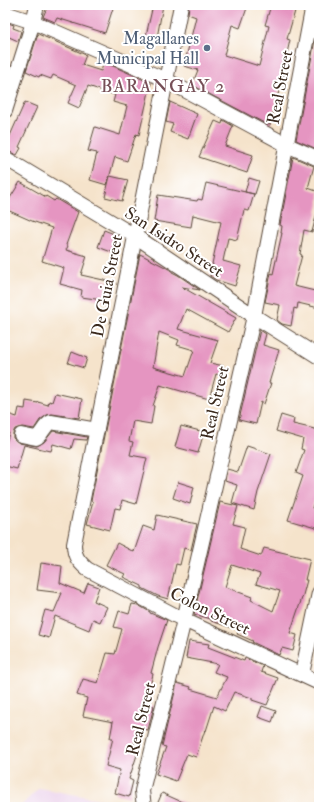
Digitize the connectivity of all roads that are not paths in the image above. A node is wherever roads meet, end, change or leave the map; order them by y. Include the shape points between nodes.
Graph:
1 (37, 5) edge
2 (181, 5) edge
3 (313, 5) edge
4 (5, 13) edge
5 (33, 22) junction
6 (166, 80) junction
7 (5, 112) edge
8 (287, 145) junction
9 (6, 160) edge
10 (319, 160) edge
11 (135, 236) junction
12 (254, 316) junction
13 (319, 357) edge
14 (96, 430) junction
15 (21, 435) dead end
16 (87, 569) joint
17 (319, 593) edge
18 (184, 620) junction
19 (302, 674) junction
20 (319, 683) edge
21 (144, 807) edge

1 - 5 street
2 - 6 street, De Guia Street
3 - 8 street, Real Street
4 - 5 street
5 - 6 street
5 - 7 street
6 - 8 street
6 - 11 street, De Guia Street
8 - 10 street
8 - 12 street, Real Street
9 - 11 street, San Isidro Street
11 - 12 street, San Isidro Street
11 - 14 street, De Guia Street
12 - 13 street, San Isidro Street
12 - 18 street, Real Street
14 - 15 street via 51,422 44,426 36,438
14 - 16 street, De Guia Street via 74,544 74,553 78,561
16 - 18 street, Colon Street
17 - 19 street
18 - 19 street, Colon Street
18 - 21 street, Real Street via 142,791
19 - 20 street, Colon Street

